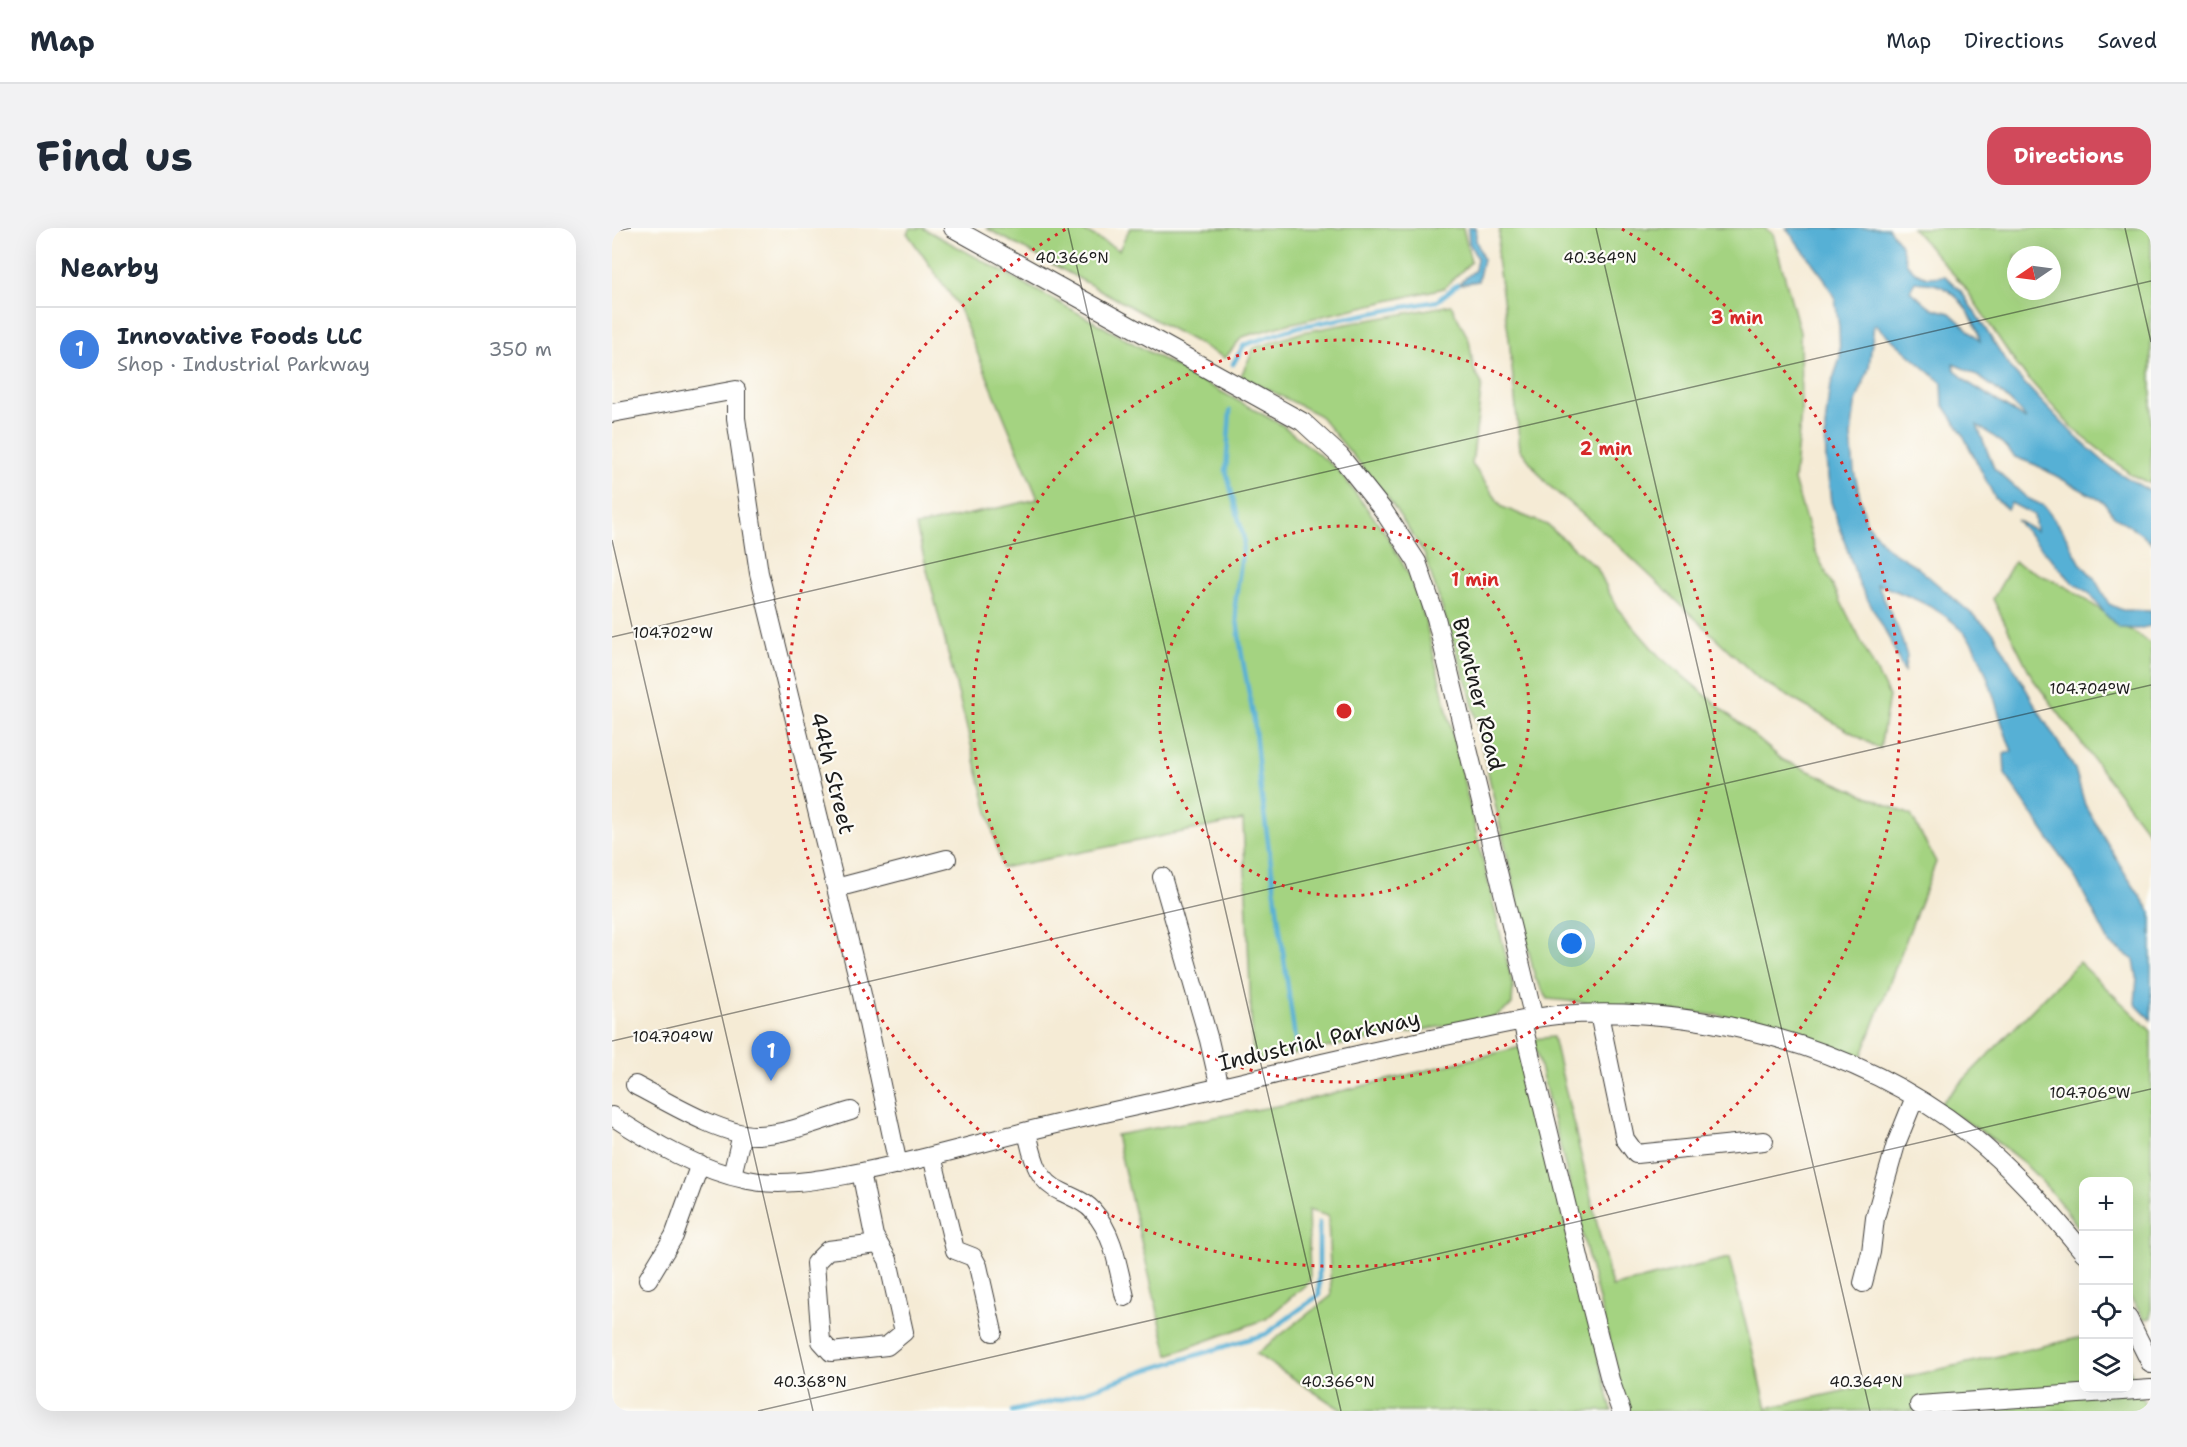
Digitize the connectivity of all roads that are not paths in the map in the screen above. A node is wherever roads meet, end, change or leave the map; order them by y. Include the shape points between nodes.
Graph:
1 (953, 228) edge
2 (612, 413) edge
3 (947, 859) dead end
4 (1162, 877) dead end
5 (836, 888) junction
6 (1599, 1014) junction
7 (1528, 1020) junction
8 (635, 1085) dead end
9 (1220, 1088) junction
10 (1915, 1097) junction
11 (851, 1111) dead end
12 (612, 1116) edge
13 (1027, 1132) junction
14 (742, 1134) junction
15 (1764, 1141) dead end
16 (932, 1156) junction
17 (700, 1164) junction
18 (898, 1165) junction
19 (861, 1172) junction
20 (732, 1175) junction
21 (878, 1244) junction
22 (2079, 1247) edge
23 (648, 1280) dead end
24 (1863, 1283) dead end
25 (1125, 1297) dead end
26 (2133, 1328) edge
27 (993, 1332) dead end
28 (2151, 1364) edge
29 (2151, 1389) edge
30 (1919, 1406) dead end
31 (1621, 1411) edge

1 - 7 street, Brantner Road via 1303,422 1340,456 1383,510 1417,562 1436,618
2 - 5 street, 44th Street via 736,390 759,573
3 - 5 street
4 - 9 street
5 - 18 street, 44th Street
6 - 7 street, Industrial Parkway
6 - 10 street, Industrial Parkway via 1657,1015 1760,1033 1865,1071
6 - 15 street via 1625,1139 1636,1154
7 - 9 street, Industrial Parkway via 1383,1048
7 - 31 street, Brantner Road via 1589,1298
8 - 14 street via 704,1120
9 - 13 street, Industrial Parkway
10 - 22 street, Industrial Parkway via 1966,1131 2018,1178
10 - 24 street via 1896,1144 1875,1218
11 - 14 street via 774,1133
12 - 17 street, Industrial Parkway via 653,1142
13 - 16 street, Industrial Parkway
13 - 25 street via 1037,1171 1051,1188 1076,1198 1093,1211 1112,1242
14 - 20 street
16 - 18 street, Industrial Parkway
16 - 27 street via 955,1250 973,1257 978,1266
17 - 20 street, Industrial Parkway
17 - 23 street via 674,1236
18 - 19 street, Industrial Parkway
19 - 20 street, Industrial Parkway via 782,1183
19 - 21 street
21 - 21 street via 888,1260 904,1332 887,1346 831,1352 820,1341 815,1263 828,1250
26 - 28 street
29 - 30 street

